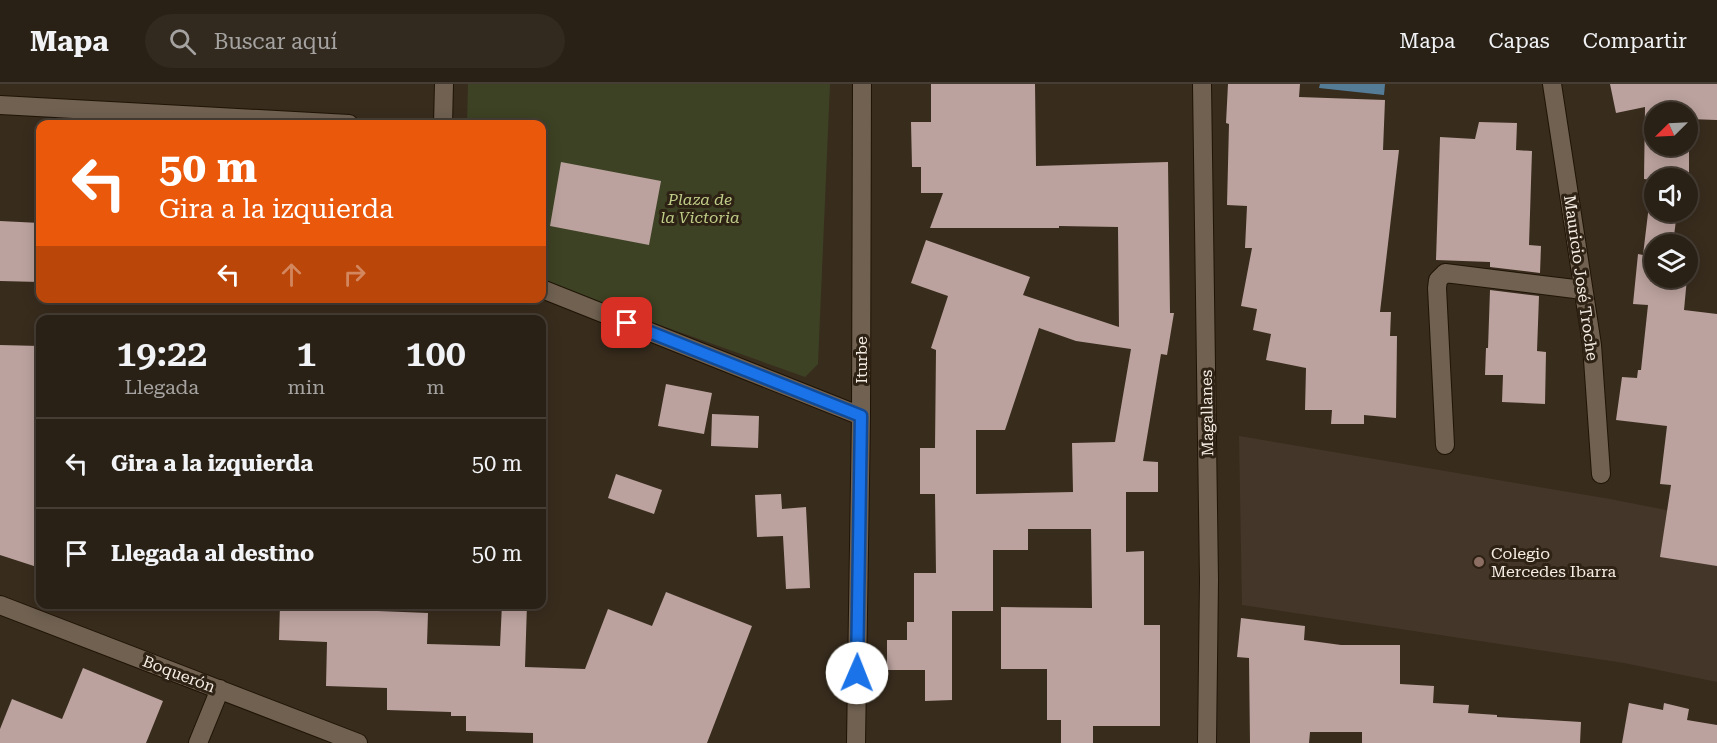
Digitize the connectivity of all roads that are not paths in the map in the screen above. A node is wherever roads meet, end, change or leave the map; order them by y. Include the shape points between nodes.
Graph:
1 (444, 84) edge
2 (862, 84) edge
3 (1202, 84) edge
4 (1552, 84) edge
5 (0, 105) edge
6 (276, 120) edge
7 (443, 120) edge
8 (1583, 290) junction
9 (546, 291) edge
10 (861, 416) junction
11 (1445, 446) dead end
12 (1601, 474) dead end
13 (0, 605) edge
14 (220, 689) junction
15 (198, 743) edge
16 (358, 743) edge
17 (856, 743) edge
18 (1208, 743) edge

1 - 7 street
2 - 10 street, Iturbe
3 - 18 street, Magallanes
4 - 8 street, Mauricio José Troche
5 - 6 street
8 - 11 street via 1445,273 1438,280
8 - 12 street, Mauricio José Troche via 1592,345
9 - 10 street
10 - 17 street, Iturbe
13 - 14 street, Boquerón
14 - 15 street
14 - 16 street, Boquerón

